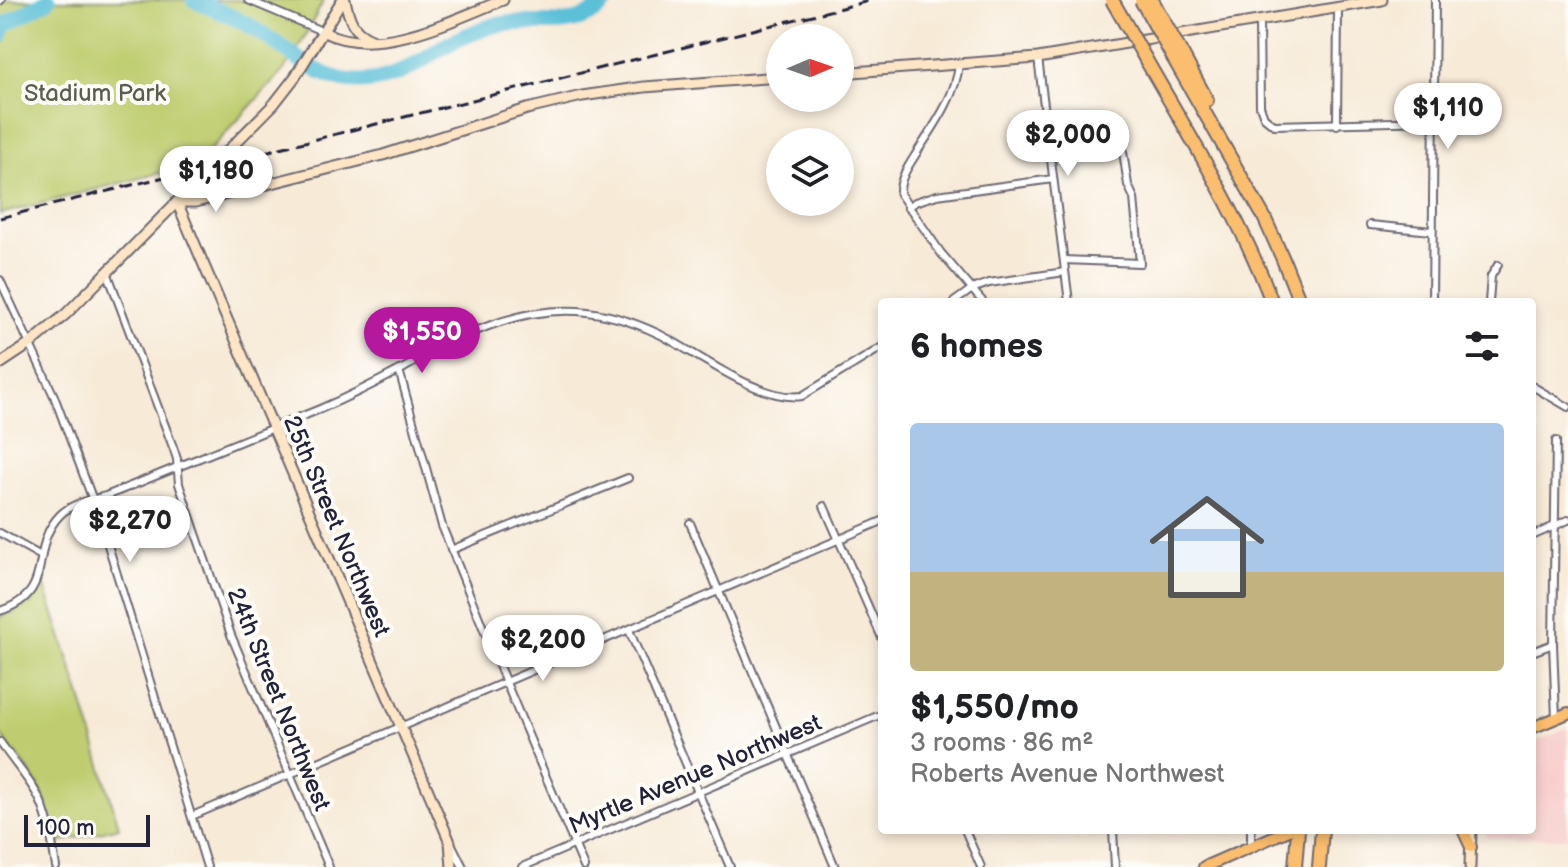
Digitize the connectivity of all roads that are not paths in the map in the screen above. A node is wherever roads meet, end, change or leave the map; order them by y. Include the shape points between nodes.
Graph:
1 (248, 0) edge
2 (344, 0) edge
3 (503, 0) edge
4 (1112, 0) edge
5 (1141, 0) edge
6 (1152, 0) edge
7 (1382, 0) edge
8 (1435, 0) edge
9 (1338, 8) junction
10 (1259, 21) junction
11 (321, 36) junction
12 (375, 41) junction
13 (1038, 58) junction
14 (1179, 58) junction
15 (959, 64) junction
16 (854, 72) edge
17 (766, 78) edge
18 (1434, 121) junction
19 (1337, 125) junction
20 (1049, 147) junction
21 (216, 162) junction
22 (1053, 179) junction
23 (282, 181) junction
24 (177, 202) junction
25 (908, 208) junction
26 (1370, 225) dead end
27 (1432, 231) junction
28 (1064, 260) junction
29 (1498, 265) dead end
30 (107, 272) junction
31 (1065, 272) junction
32 (0, 280) edge
33 (972, 289) junction
34 (960, 298) edge
35 (980, 298) edge
36 (1068, 298) edge
37 (1270, 298) edge
38 (1298, 298) edge
39 (1432, 298) edge
40 (1489, 298) edge
41 (30, 344) junction
42 (878, 349) edge
43 (0, 364) edge
44 (399, 370) junction
45 (1536, 388) edge
46 (1568, 407) edge
47 (273, 427) junction
48 (1556, 441) dead end
49 (177, 467) junction
50 (628, 478) dead end
51 (93, 499) junction
52 (824, 506) dead end
53 (1568, 520) edge
54 (690, 523) dead end
55 (878, 523) edge
56 (1555, 526) junction
57 (0, 533) edge
58 (1536, 534) edge
59 (840, 539) junction
60 (451, 550) junction
61 (41, 556) junction
62 (719, 591) junction
63 (0, 611) edge
64 (878, 629) edge
65 (629, 630) junction
66 (1553, 644) junction
67 (1536, 650) edge
68 (506, 682) junction
69 (1568, 713) edge
70 (878, 716) edge
71 (1556, 718) junction
72 (1536, 726) edge
73 (401, 727) junction
74 (0, 742) edge
75 (787, 754) junction
76 (289, 775) junction
77 (698, 792) junction
78 (192, 816) junction
79 (967, 834) edge
80 (1113, 834) edge
81 (1251, 834) edge
82 (1284, 834) edge
83 (1291, 834) edge
84 (1322, 834) edge
85 (1465, 834) edge
86 (1471, 834) edge
87 (450, 842) junction
88 (575, 844) junction
89 (1251, 847) junction
90 (1471, 847) junction
91 (56, 867) edge
92 (207, 867) edge
93 (329, 867) edge
94 (452, 867) edge
95 (463, 867) edge
96 (522, 867) edge
97 (584, 867) edge
98 (730, 867) edge
99 (835, 867) edge
100 (981, 867) edge
101 (1115, 867) edge
102 (1204, 867) edge
103 (1295, 867) edge
104 (1319, 867) edge
105 (1470, 867) edge

1 - 11 street
2 - 11 street
2 - 12 street via 354,28
3 - 12 street via 413,34
4 - 37 highway, bridge via 1229,207
5 - 14 highway, bridge
6 - 14 highway, bridge
7 - 9 street
8 - 18 street
9 - 10 street
9 - 19 street
10 - 13 street
10 - 19 street via 1264,117 1280,126
11 - 12 street
11 - 21 street via 274,104
13 - 15 street
13 - 20 street
14 - 38 highway via 1251,177
15 - 16 street
15 - 25 street via 954,88 899,186
17 - 23 street via 582,96
18 - 19 street
18 - 27 street
20 - 22 street
20 - 28 street via 1117,136 1134,198 1140,263
21 - 23 street via 218,186 271,177
21 - 24 street
22 - 25 street via 937,195
22 - 28 street
23 - 24 street
24 - 30 street
24 - 47 street, 25th Street Northwest
25 - 33 street
26 - 27 street
27 - 39 street
28 - 31 street
29 - 40 street
30 - 41 street
30 - 49 street, 24th Street Northwest
31 - 33 street
31 - 36 street
32 - 41 street
33 - 34 street
33 - 35 street
41 - 43 street
41 - 51 street
42 - 44 street via 802,396 789,397 754,386 627,321 588,312 545,312 484,326
44 - 47 street
44 - 60 street
45 - 46 street
47 - 49 street
47 - 73 street, 25th Street Northwest
48 - 56 street
49 - 51 street
49 - 76 street, 24th Street Northwest via 231,635
50 - 60 street
51 - 61 street via 57,518
51 - 78 street
52 - 59 street
53 - 56 street
54 - 62 street
55 - 59 street
56 - 58 street
56 - 66 street
57 - 61 street
59 - 62 street
59 - 64 street
60 - 68 street
61 - 63 street via 31,592
62 - 65 street
62 - 75 street
65 - 68 street
65 - 77 street
66 - 67 street
66 - 71 street
68 - 73 street
68 - 88 street
69 - 71 main road
70 - 75 street, Myrtle Avenue Northwest
71 - 72 main road
73 - 76 street
73 - 87 street, 25th Street Northwest
74 - 91 street via 43,808
75 - 77 street, Myrtle Avenue Northwest
75 - 99 street
76 - 78 street
76 - 93 street, 24th Street Northwest
77 - 88 street, Myrtle Avenue Northwest
77 - 98 street
78 - 92 street
79 - 100 street
80 - 101 street
81 - 89 street
82 - 89 main road
83 - 103 highway
84 - 104 highway
85 - 90 main road
86 - 90 street
87 - 94 street, 25th Street Northwest
87 - 95 street
88 - 96 street, Myrtle Avenue Northwest
88 - 97 street
89 - 102 main road
90 - 105 street

